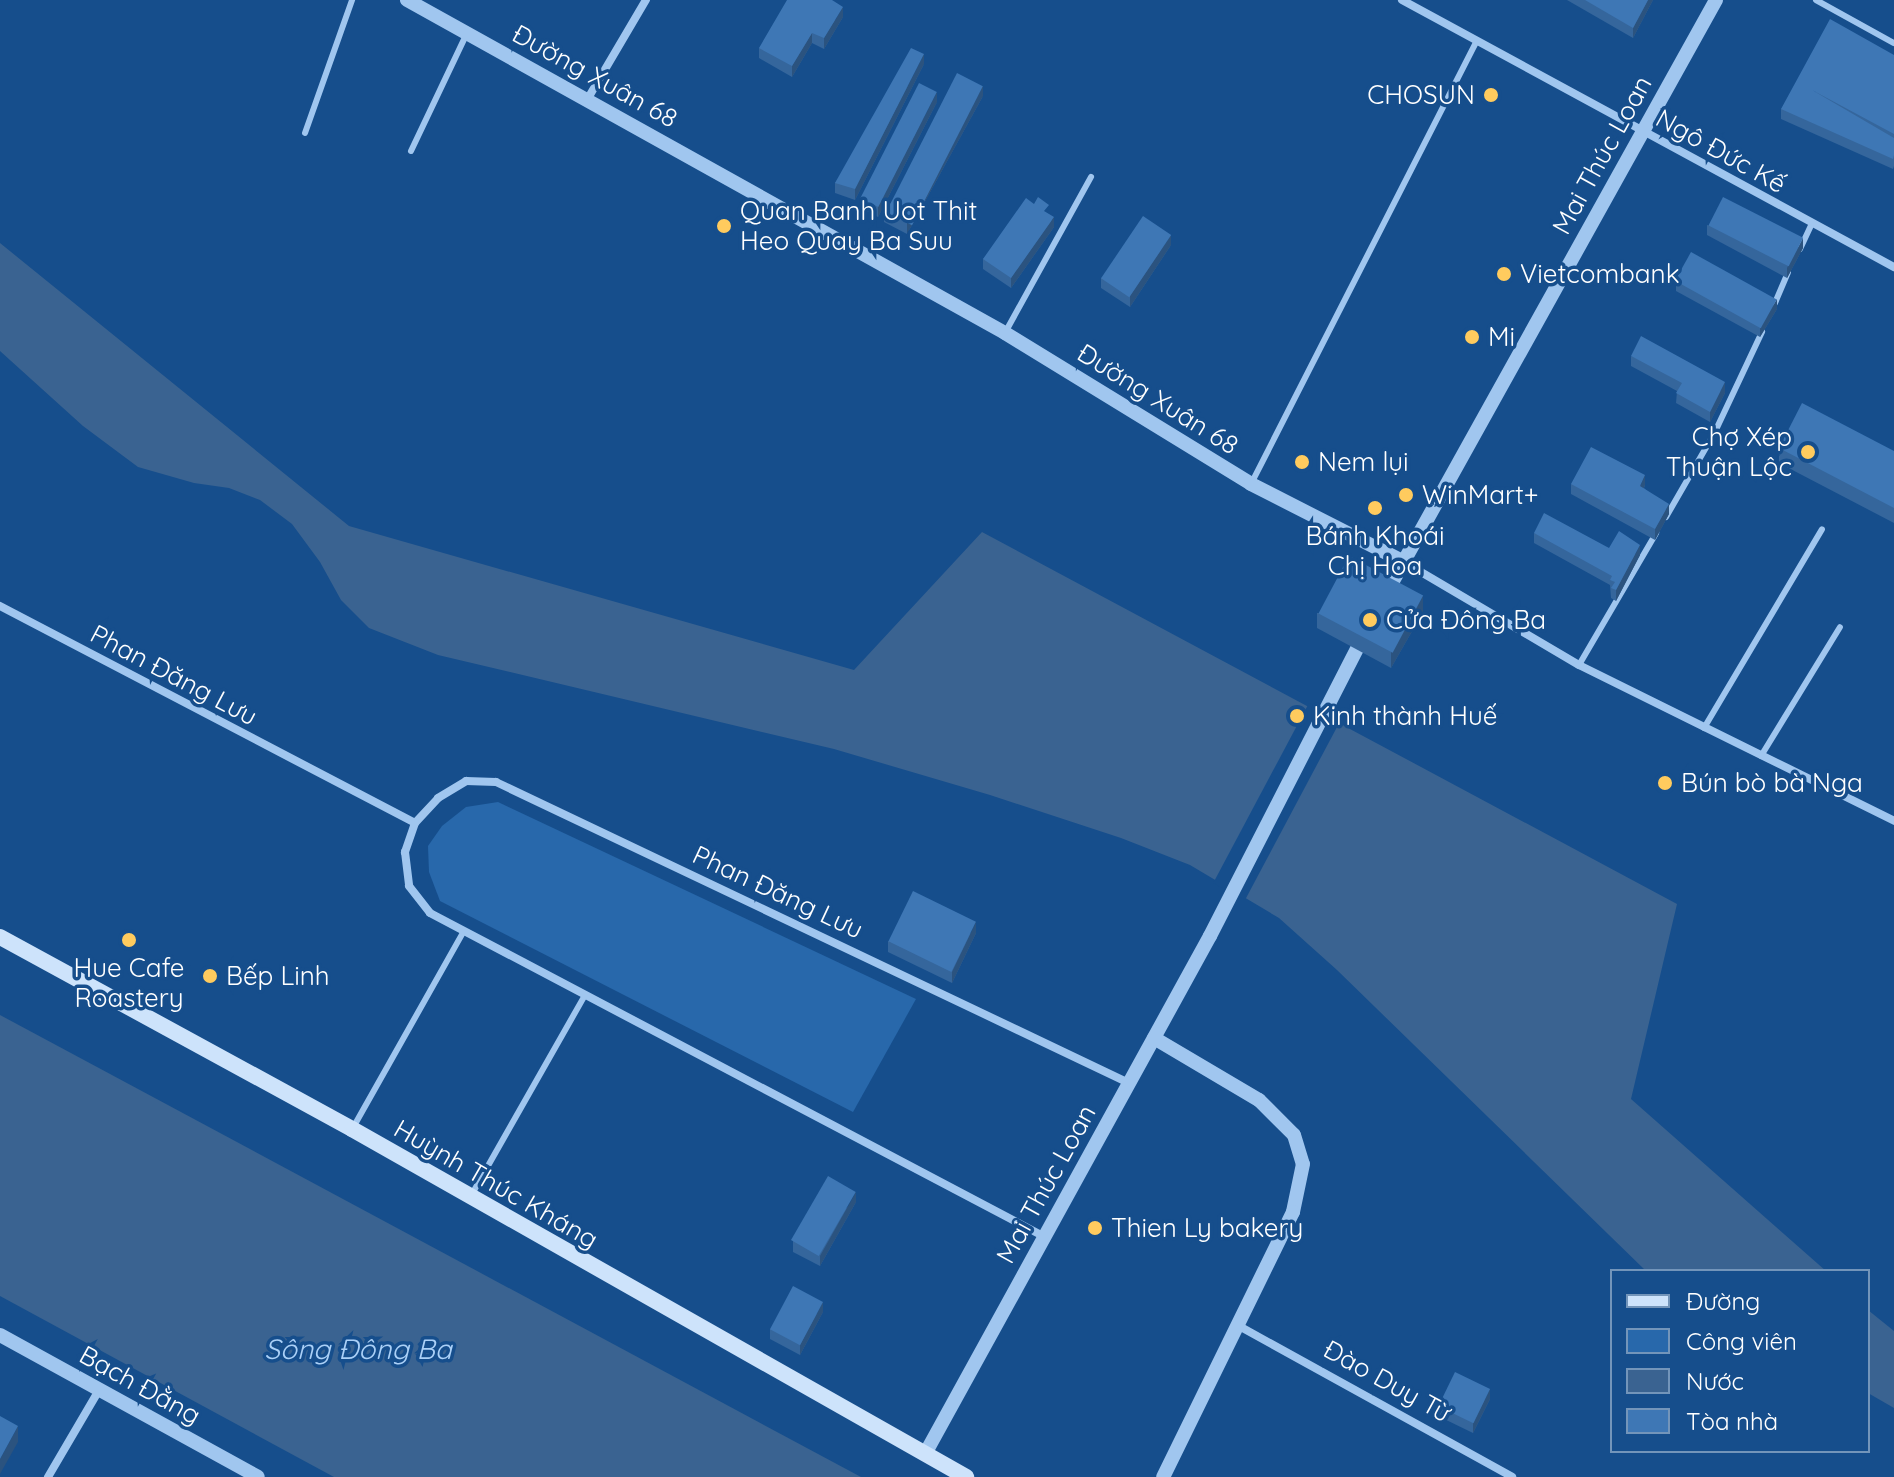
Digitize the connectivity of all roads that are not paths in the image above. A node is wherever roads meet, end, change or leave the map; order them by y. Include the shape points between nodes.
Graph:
1 (352, 0) edge
2 (407, 0) edge
3 (646, 0) edge
4 (1402, 0) edge
5 (1716, 0) edge
6 (1816, 0) edge
7 (468, 32) junction
8 (1477, 41) junction
9 (1894, 43) edge
10 (587, 100) junction
11 (1643, 131) junction
12 (305, 133) dead end
13 (411, 151) dead end
14 (1091, 177) dead end
15 (1812, 223) junction
16 (1799, 251) edge
17 (1792, 265) edge
18 (1894, 267) edge
19 (1773, 307) edge
20 (1766, 321) edge
21 (1005, 333) junction
22 (1251, 484) junction
23 (1822, 529) dead end
24 (1404, 562) junction
25 (0, 606) edge
26 (1840, 627) dead end
27 (1579, 665) junction
28 (1704, 728) junction
29 (1761, 756) junction
30 (1894, 821) edge
31 (415, 823) junction
32 (464, 931) junction
33 (0, 937) edge
34 (585, 995) junction
35 (1154, 1038) junction
36 (1129, 1083) junction
37 (352, 1129) junction
38 (470, 1197) junction
39 (1045, 1237) junction
40 (1239, 1326) junction
41 (0, 1335) edge
42 (99, 1390) junction
43 (925, 1454) junction
44 (48, 1477) edge
45 (258, 1477) edge
46 (966, 1477) edge
47 (1163, 1477) edge
48 (1512, 1477) edge

1 - 12 lane
2 - 7 street, Đường Xuân 68
3 - 10 street
4 - 8 street, Ngô Đức Kế
5 - 11 street, Mai Thúc Loan
6 - 9 lane
7 - 10 street, Đường Xuân 68
7 - 13 lane
8 - 11 street, Ngô Đức Kế
8 - 22 lane
10 - 21 street, Đường Xuân 68
11 - 15 street, Ngô Đức Kế
11 - 24 street, Mai Thúc Loan
14 - 21 lane
15 - 16 lane
15 - 18 street, Ngô Đức Kế
17 - 19 lane
20 - 27 lane via 1714,434
21 - 22 street, Đường Xuân 68
22 - 24 street, Đường Xuân 68
23 - 28 lane
24 - 27 street, Đường Xuân 68
24 - 35 street, Mai Thúc Loan
25 - 31 street, Phan Đăng Lưu
26 - 29 lane
27 - 28 street, Đường Xuân 68
28 - 29 street, Đường Xuân 68
29 - 30 street, Đường Xuân 68
31 - 32 street via 405,852 409,886 430,913
31 - 36 street, Phan Đăng Lưu via 438,798 466,781 496,782
32 - 34 street
32 - 37 lane
33 - 37 main road, Huỳnh Thúc Kháng
34 - 38 lane
34 - 39 street
35 - 36 street, Mai Thúc Loan
35 - 40 street via 1259,1100 1294,1135 1303,1164 1293,1212
36 - 39 street, Mai Thúc Loan
37 - 38 main road, Huỳnh Thúc Kháng
38 - 43 main road, Huỳnh Thúc Kháng
39 - 43 street, Mai Thúc Loan
40 - 47 street
40 - 48 street, Đào Duy Từ
41 - 42 street, Bạch Đằng
42 - 44 street
42 - 45 street, Bạch Đằng
43 - 46 main road, Huỳnh Thúc Kháng

